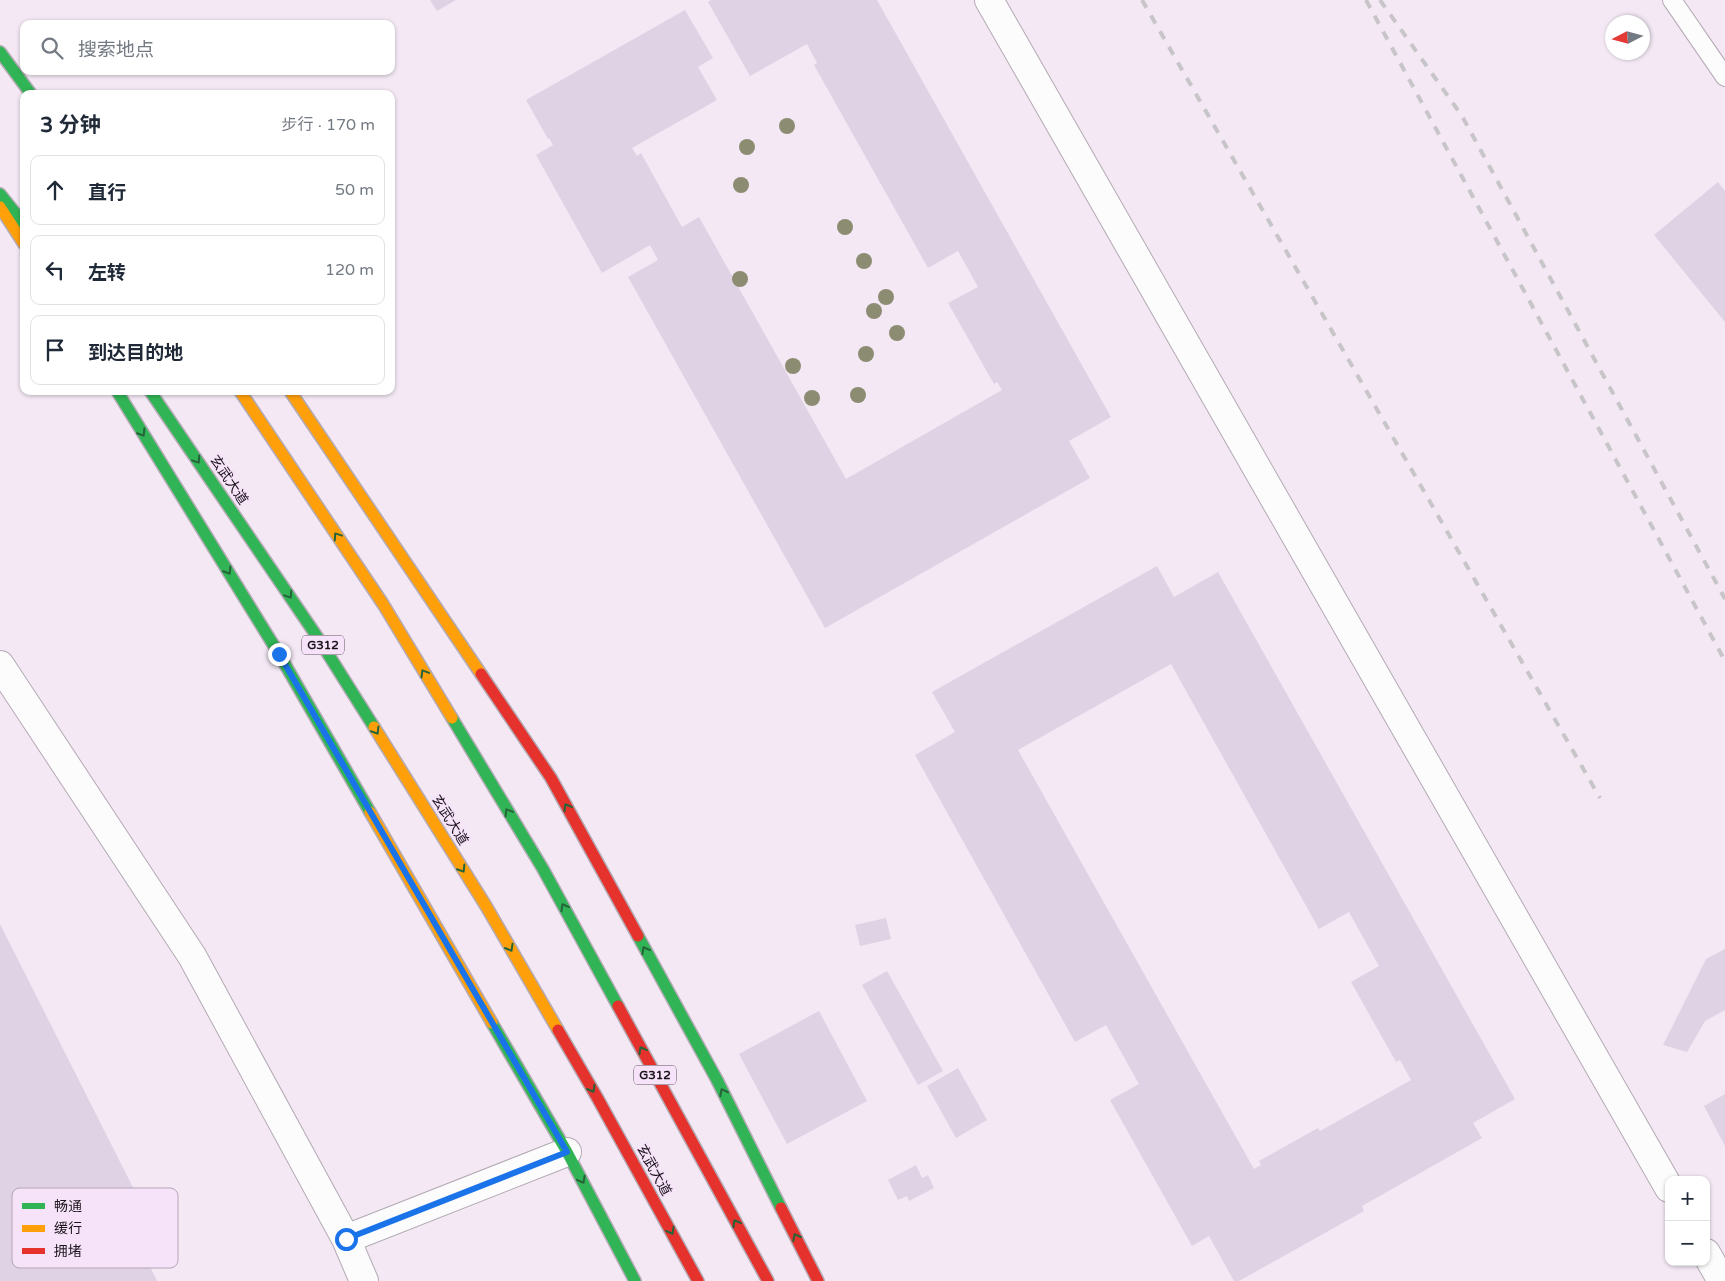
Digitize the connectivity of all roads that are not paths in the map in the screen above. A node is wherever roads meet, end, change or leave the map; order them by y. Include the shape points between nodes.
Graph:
1 (989, 0) edge
2 (1672, 0) edge
3 (0, 52) edge
4 (20, 75) edge
5 (20, 75) edge
6 (1725, 77) edge
7 (28, 90) edge
8 (33, 90) edge
9 (0, 194) edge
10 (0, 207) edge
11 (20, 219) edge
12 (20, 238) edge
13 (119, 395) edge
14 (153, 395) edge
15 (243, 395) edge
16 (293, 395) edge
17 (0, 665) edge
18 (567, 1152) junction
19 (1665, 1181) edge
20 (346, 1239) junction
21 (1710, 1260) edge
22 (364, 1281) edge
23 (635, 1281) edge
24 (698, 1281) edge
25 (768, 1281) edge
26 (818, 1281) edge
27 (1722, 1281) edge

1 - 19 street
2 - 6 lane
3 - 5 main road
3 - 7 main road
4 - 8 main road
9 - 11 main road
10 - 12 main road
13 -> 18 main road via 279,654
14 -> 24 main road, 玄武大道 / G312 via 318,638 486,906 598,1099
25 -> 15 main road, G312 via 543,869 382,604
26 -> 16 main road via 717,1080 551,778
17 - 20 street via 192,956
18 - 20 street
18 -> 23 main road
20 - 22 street
21 - 27 street

